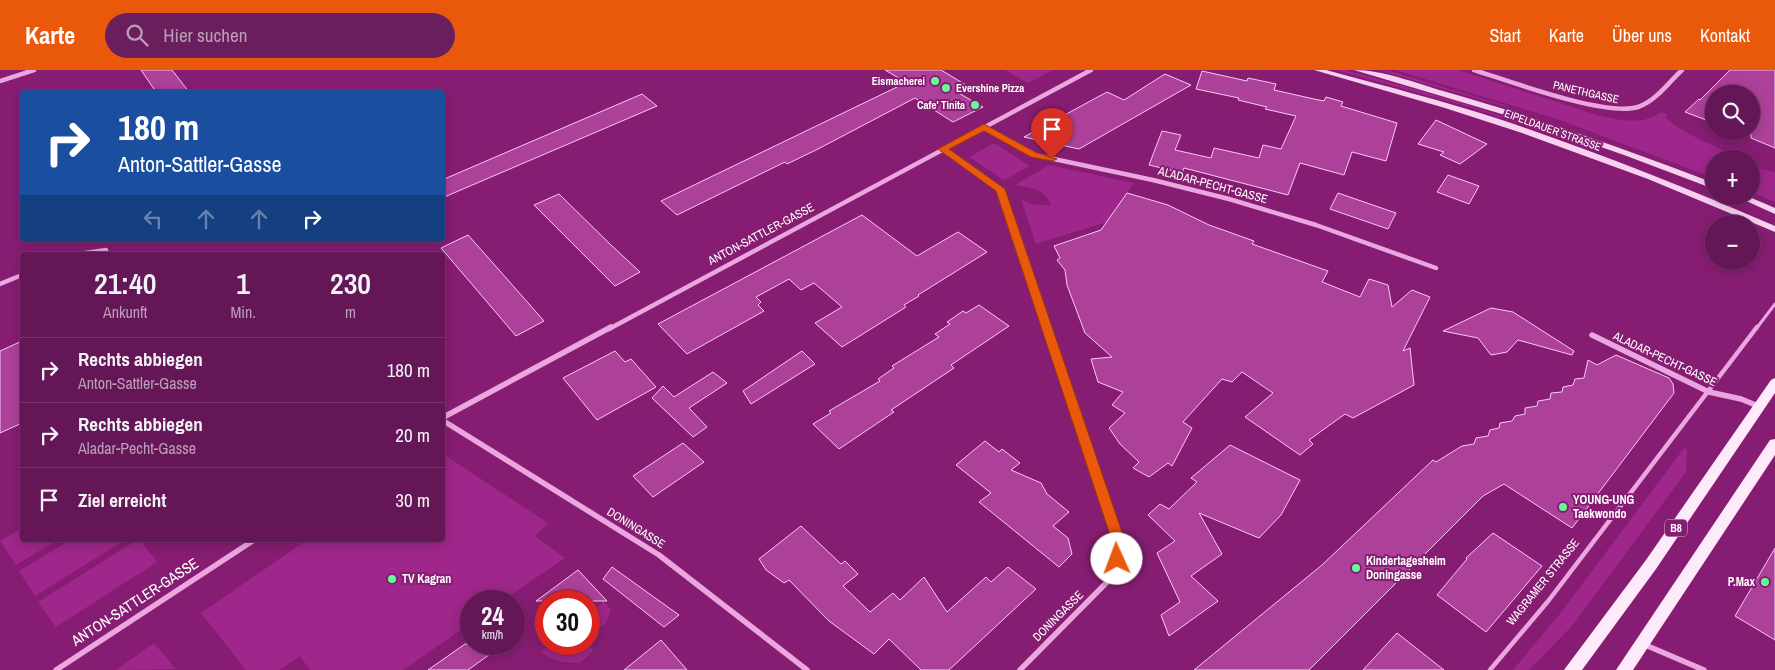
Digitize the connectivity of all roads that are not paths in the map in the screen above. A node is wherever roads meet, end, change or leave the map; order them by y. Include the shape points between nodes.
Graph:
1 (34, 70) edge
2 (1091, 70) edge
3 (1318, 70) edge
4 (1358, 70) edge
5 (1474, 70) edge
6 (1682, 70) edge
7 (0, 80) edge
8 (984, 127) junction
9 (943, 149) junction
10 (1705, 183) edge
11 (1760, 205) edge
12 (1775, 211) edge
13 (1775, 229) edge
14 (106, 250) dead end
15 (85, 252) edge
16 (1436, 268) dead end
17 (20, 276) edge
18 (0, 284) edge
19 (1775, 304) edge
20 (1592, 336) dead end
21 (1775, 383) edge
22 (1709, 392) junction
23 (1758, 406) junction
24 (445, 417) edge
25 (445, 421) edge
26 (1775, 444) edge
27 (251, 542) edge
28 (1643, 643) junction
29 (56, 670) edge
30 (806, 670) edge
31 (1020, 670) edge
32 (1490, 670) edge
33 (1572, 670) edge
34 (1624, 670) edge
35 (1704, 670) edge

1 - 7 street
2 - 8 street, ANTON-SATTLER-GASSE
3 - 13 main road, EIPELDAUER STRASSE via 1524,130
4 - 10 main road, EIPELDAUER STRASSE via 1476,102
5 - 6 street, PANETHGASSE via 1584,103 1627,110 1646,103
8 - 9 street, ANTON-SATTLER-GASSE
8 - 16 street, ALADAR-PECHT-GASSE via 1034,155 1229,199 1316,225
9 - 24 street, ANTON-SATTLER-GASSE
9 - 31 street, DONINGASSE via 1001,189 1119,544 1115,574
11 - 12 main road
14 - 15 street
17 - 18 street
19 - 22 lane, WAGRAMER STRASSE
20 - 22 street, ALADAR-PECHT-GASSE
21 - 23 main road, B8
22 - 23 street, ALADAR-PECHT-GASSE
22 - 32 lane, WAGRAMER STRASSE via 1555,592
23 - 33 main road, B8 via 1597,640
25 - 30 street, DONINGASSE via 659,555
26 - 28 main road
27 - 29 street, ANTON-SATTLER-GASSE
28 - 34 main road
28 - 35 street

